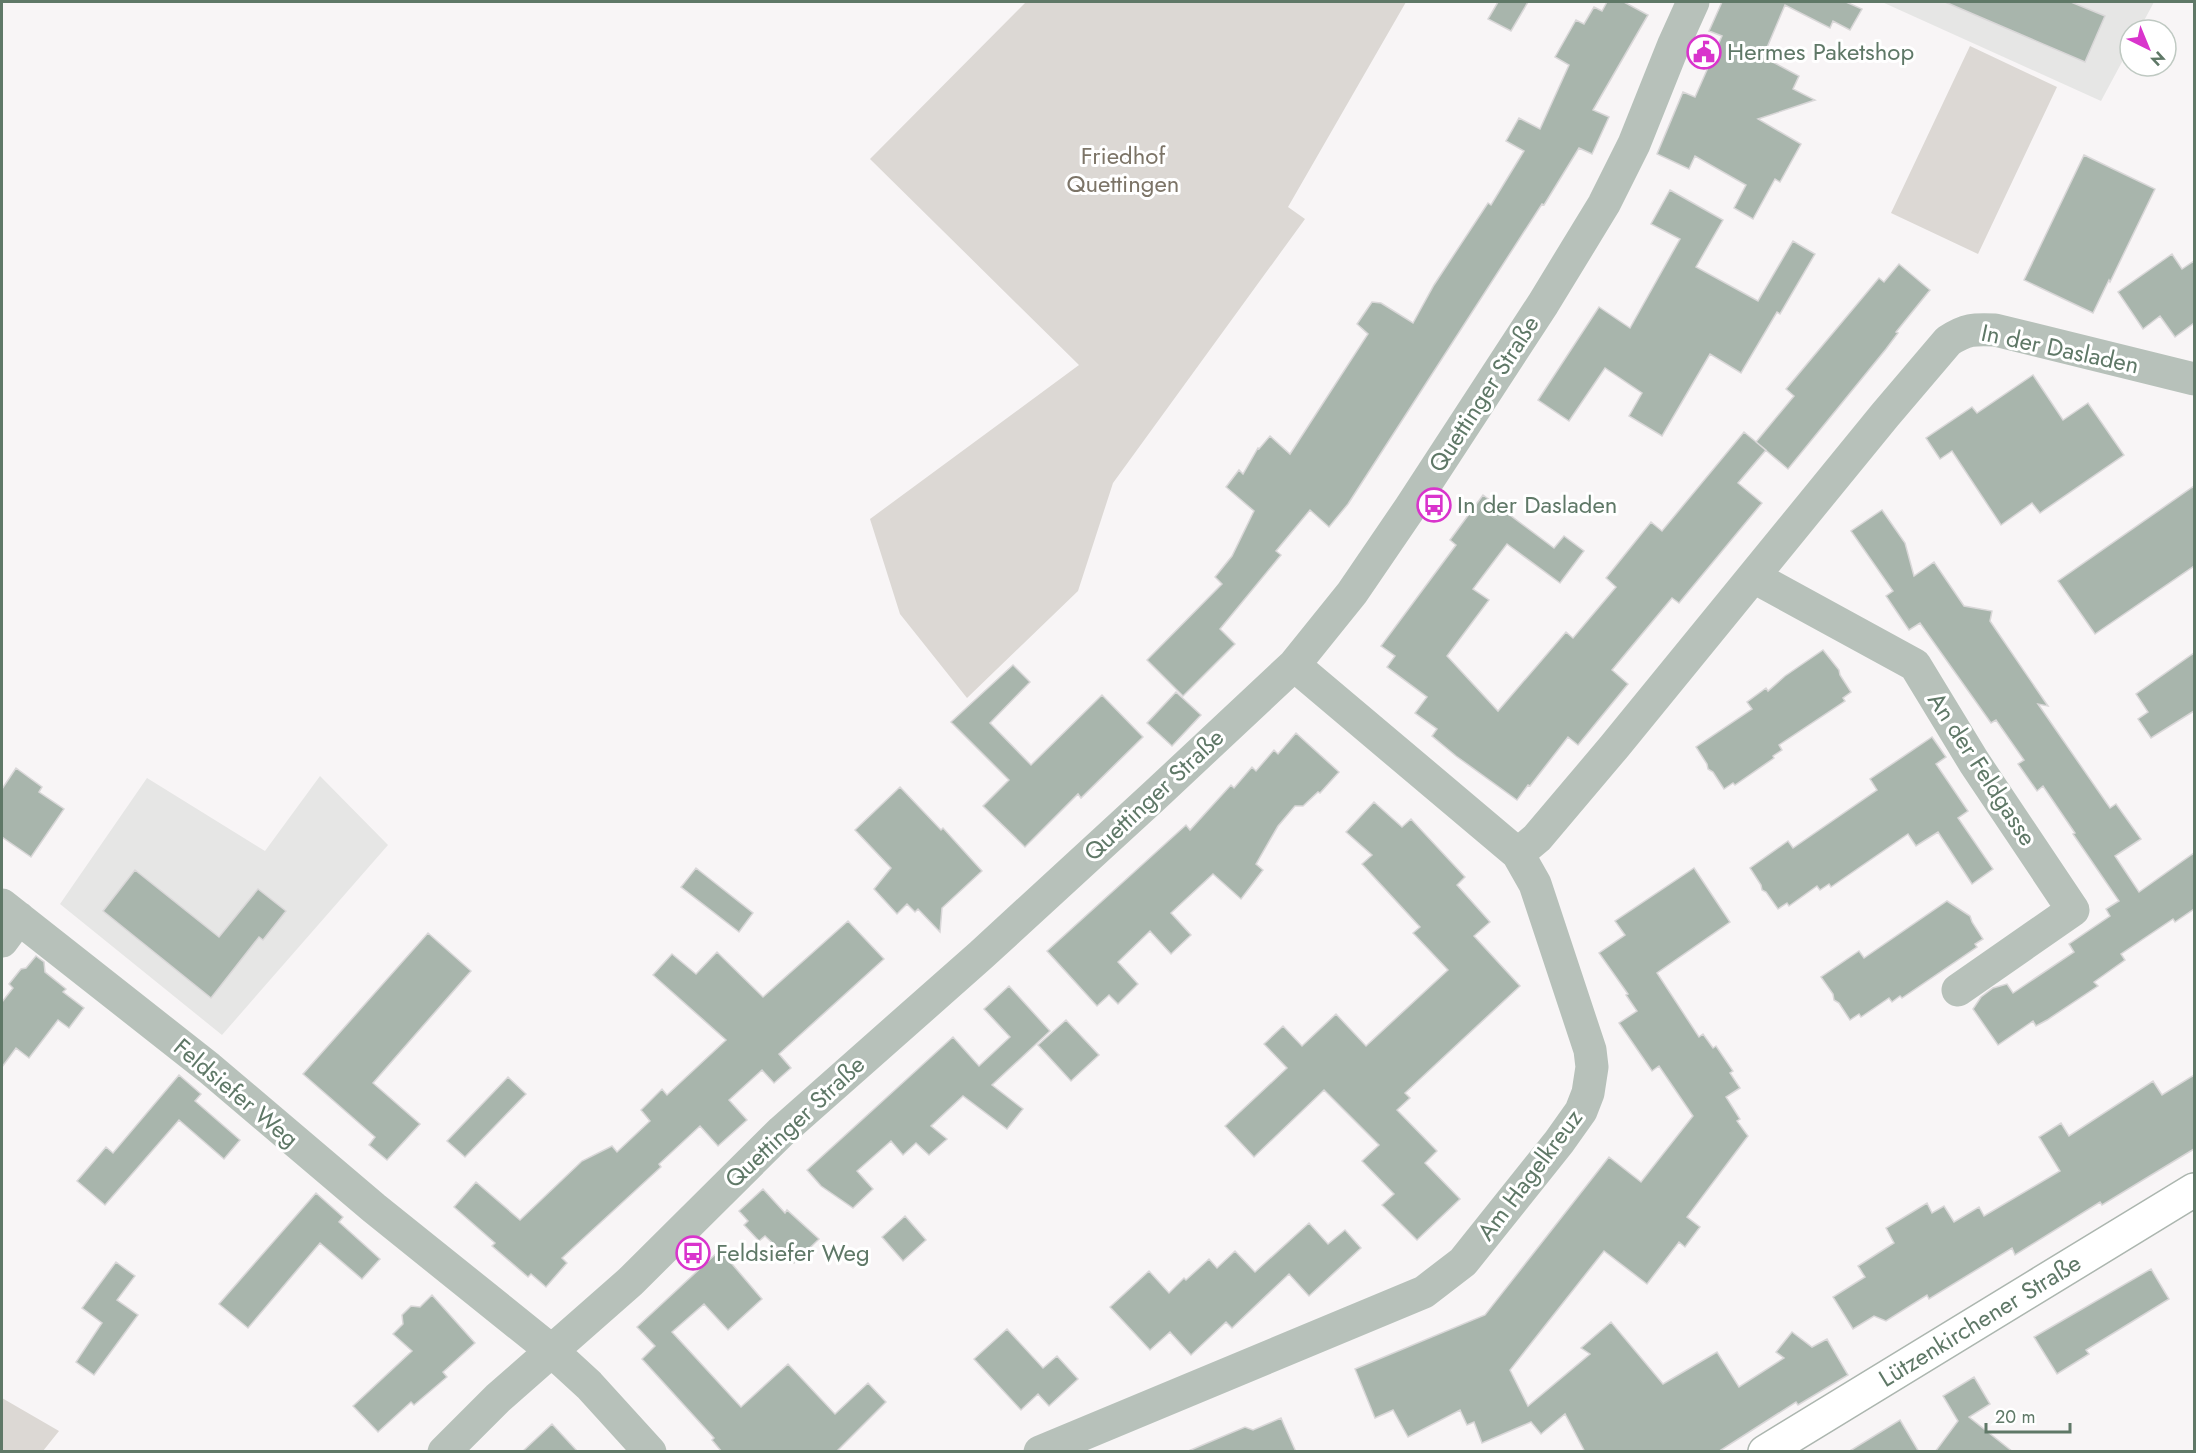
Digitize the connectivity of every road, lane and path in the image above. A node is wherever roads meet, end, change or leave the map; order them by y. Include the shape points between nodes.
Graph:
1 (1693, 2) edge
2 (2194, 379) edge
3 (1754, 577) junction
4 (1294, 665) junction
5 (1518, 854) junction
6 (7, 921) edge
7 (1958, 990) dead end
8 (2194, 1190) edge
9 (552, 1351) junction
10 (444, 1452) edge
11 (650, 1452) edge
12 (1040, 1452) edge
13 (1765, 1452) edge

1 - 4 street, Quettinger Straße via 1634,144 1604,204 1410,508 1352,593
2 - 3 street, In der Dasladen via 1995,330 1960,333 1923,370
3 - 5 street, In der Dasladen via 1544,830
3 - 7 street, An der Feldgasse via 1915,665 2073,910
4 - 5 street, Am Hagelkreuz
4 - 9 street, Quettinger Straße via 981,955 782,1131 630,1281
5 - 12 street, Am Hagelkreuz via 1535,884 1592,1067 1581,1111 1464,1262 1424,1292
6 - 9 street, Feldsiefer Weg via 209,1068
8 - 13 main road, Lützenkirchener Straße
9 - 10 street, Quettinger Straße
9 - 11 street

